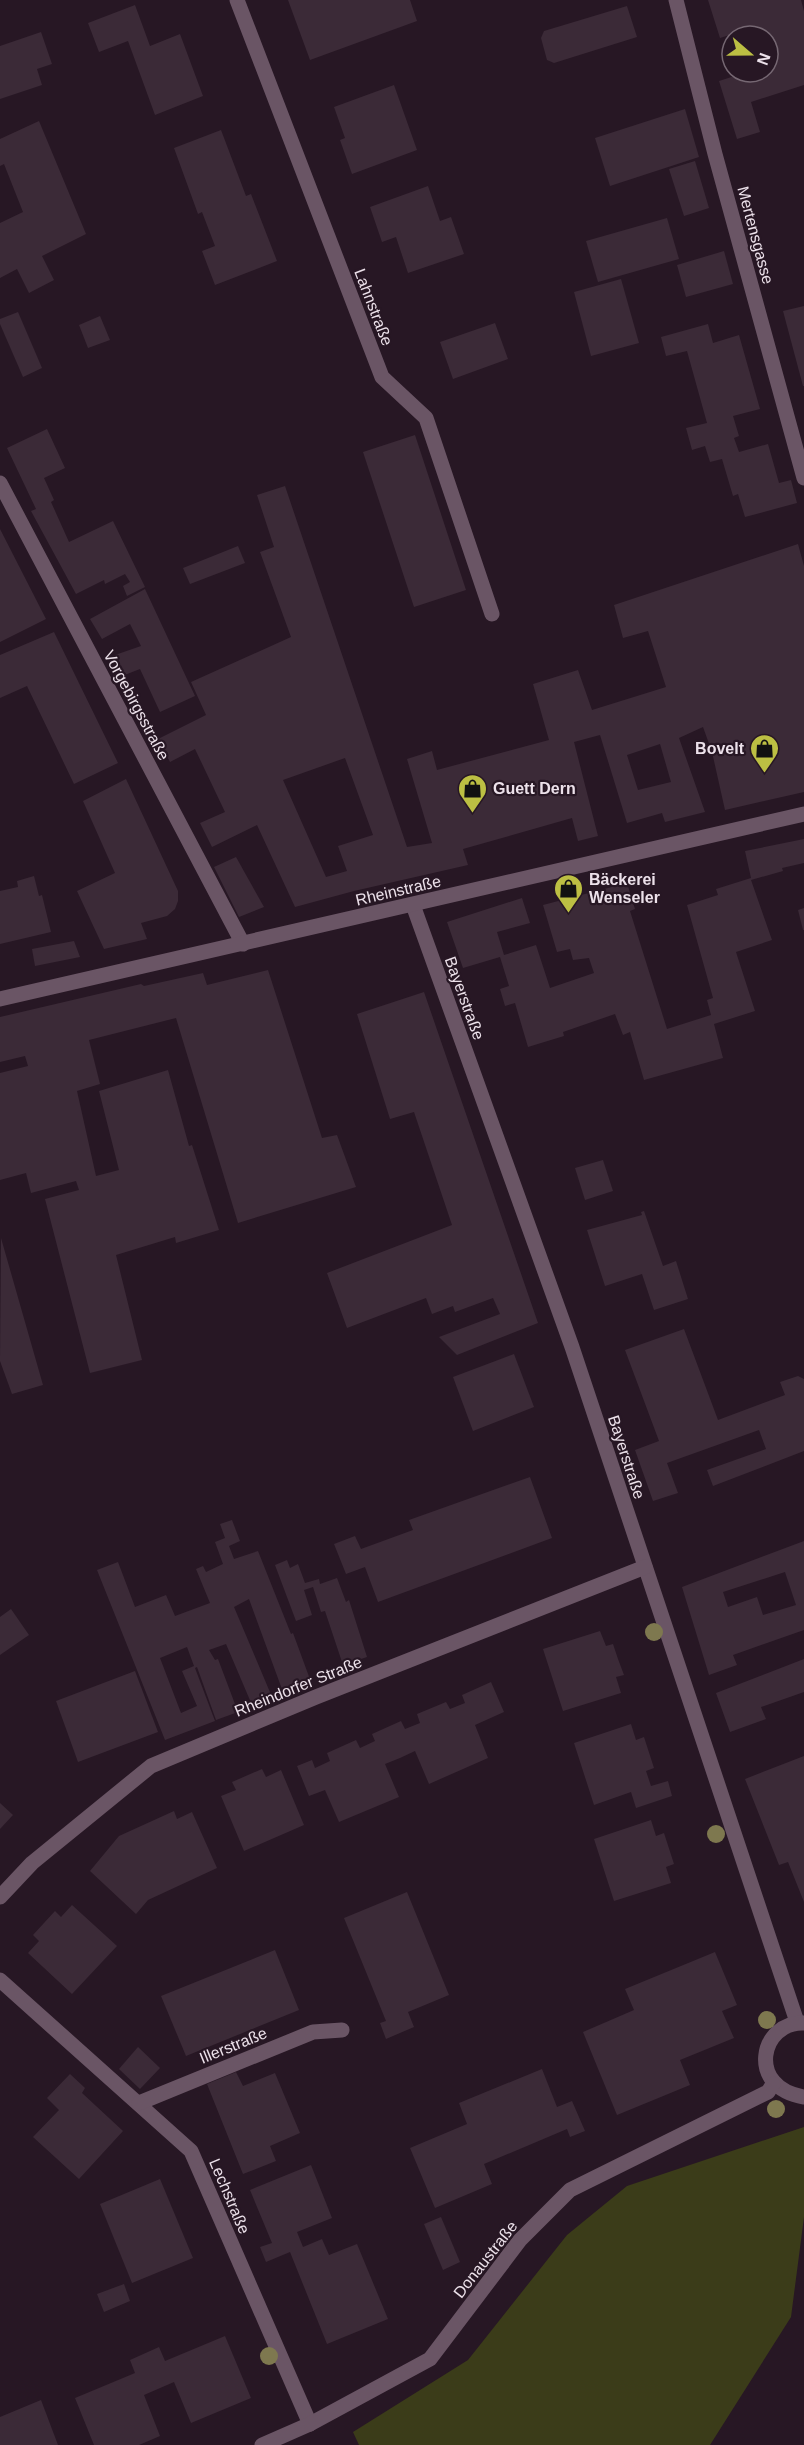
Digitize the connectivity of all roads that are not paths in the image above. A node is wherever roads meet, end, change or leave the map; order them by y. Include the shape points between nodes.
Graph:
1 (237, 0) edge
2 (676, 0) edge
3 (804, 478) edge
4 (0, 483) edge
5 (492, 614) dead end
6 (804, 814) edge
7 (413, 905) junction
8 (243, 944) junction
9 (0, 999) edge
10 (645, 1567) junction
11 (0, 1897) edge
12 (0, 1980) edge
13 (801, 2023) edge
14 (342, 2030) dead end
15 (773, 2084) junction
16 (804, 2097) edge
17 (139, 2103) junction
18 (310, 2424) junction
19 (262, 2445) edge

1 - 5 street, Lahnstraße via 381,377 426,418
2 - 3 street, Mertensgasse
4 - 8 street, Vorgebirgsstraße
6 - 7 street, Rheinstraße
7 - 8 street, Rheinstraße
7 - 10 street, Bayerstraße via 572,1347
8 - 9 street, Rheinstraße
10 - 11 street, Rheindorfer Straße via 151,1766 32,1863
10 - 13 street, Bayerstraße
12 - 17 street, Lechstraße
13 - 15 street, Bayerstraße via 779,2030 768,2046 765,2066
14 - 17 street, Illerstraße via 313,2032
15 - 16 street via 788,2095
15 - 18 street, Donaustraße via 768,2092 570,2190 520,2240 430,2359
17 - 18 street, Lechstraße via 191,2151
18 - 19 street, Donaustraße

